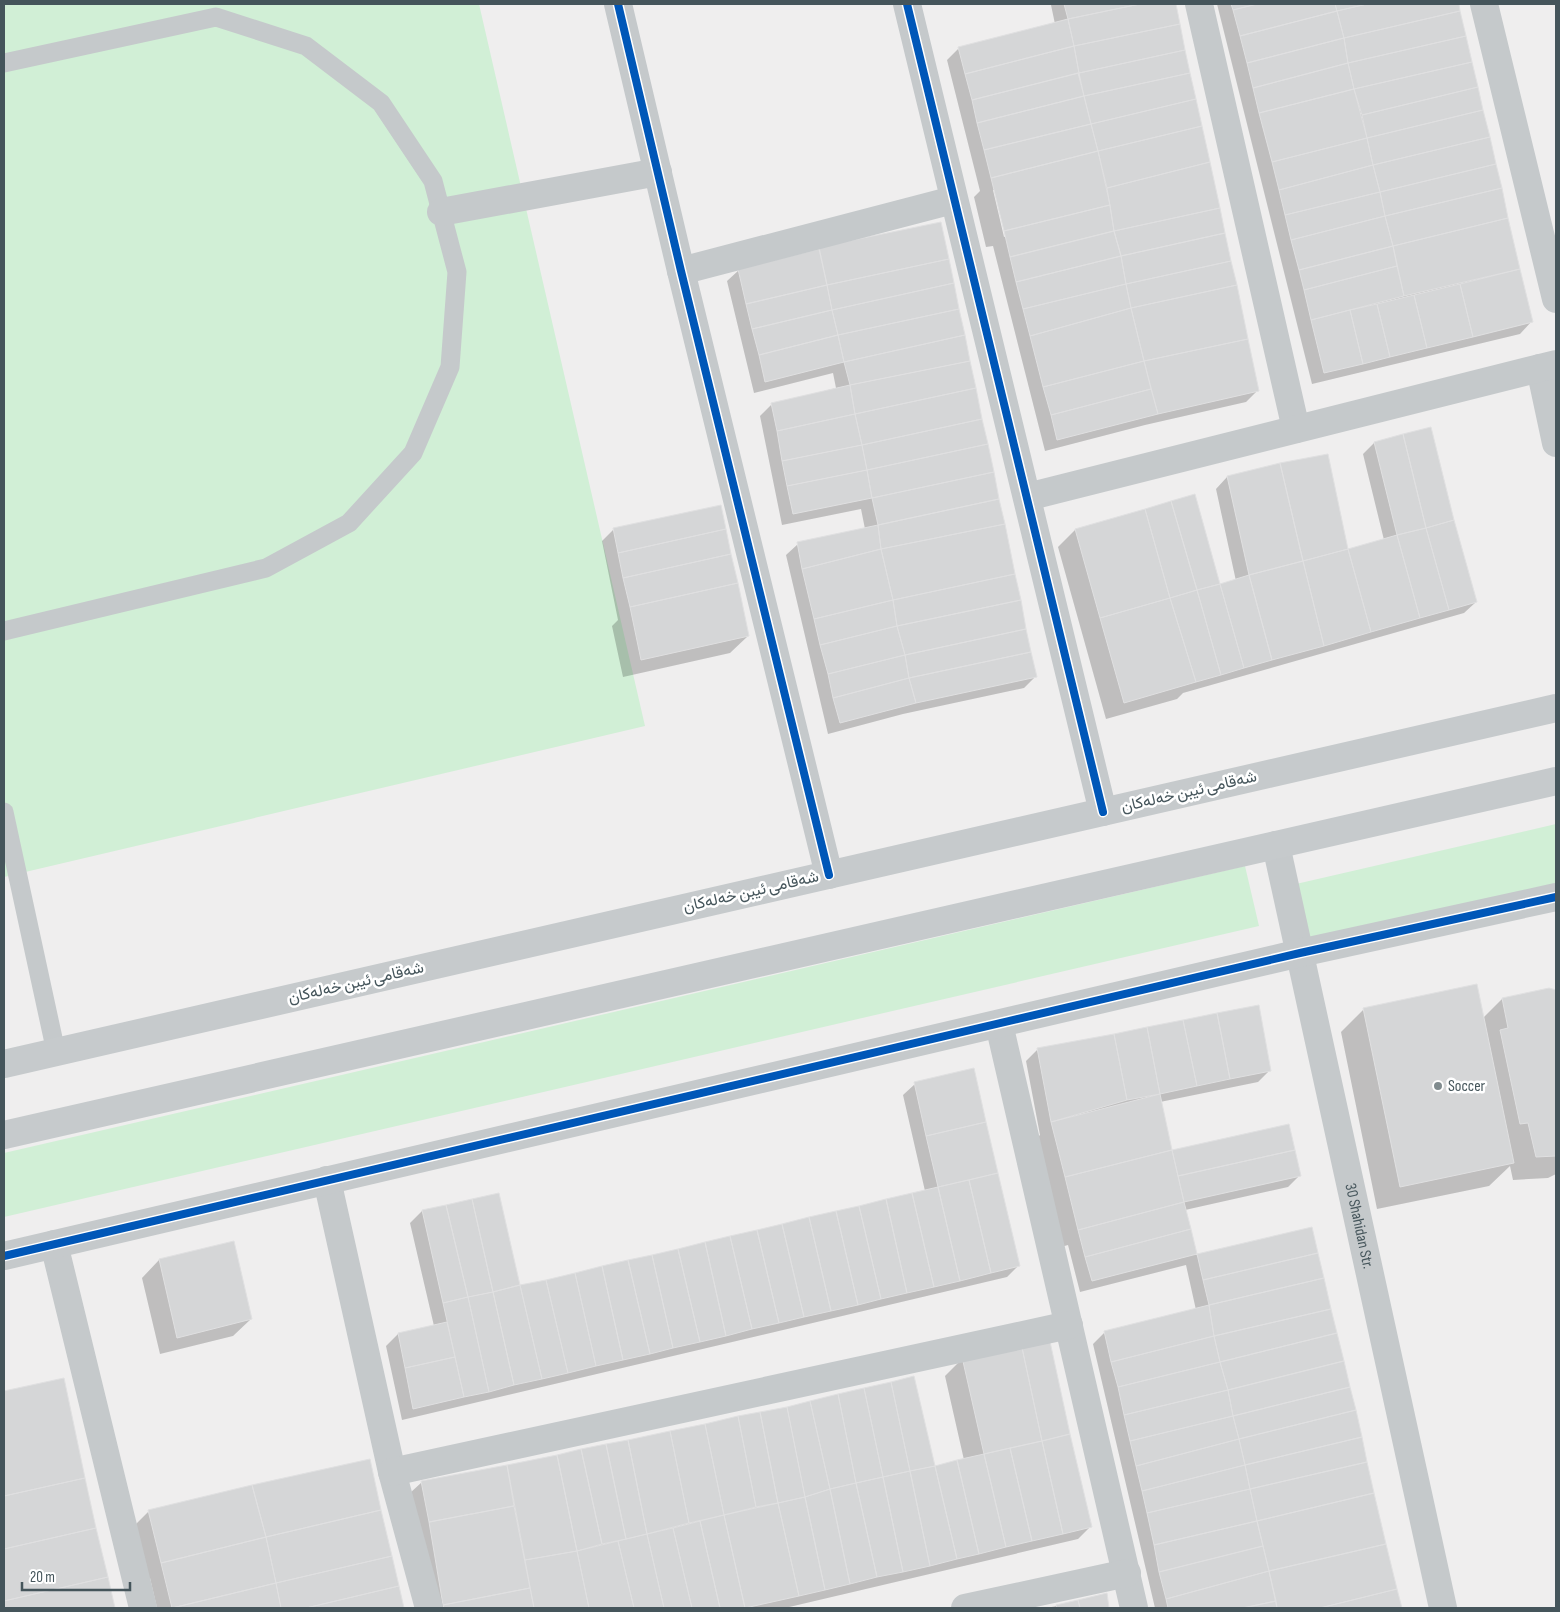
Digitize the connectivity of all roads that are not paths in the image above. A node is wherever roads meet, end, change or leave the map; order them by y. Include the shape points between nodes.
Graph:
1 (618, 4) edge
2 (907, 4) edge
3 (1198, 4) edge
4 (1484, 4) edge
5 (4, 63) edge
6 (658, 172) junction
7 (953, 200) junction
8 (441, 212) junction
9 (681, 271) junction
10 (1556, 298) edge
11 (1548, 366) edge
12 (1296, 429) junction
13 (1556, 443) edge
14 (1027, 497) junction
15 (4, 631) edge
16 (1556, 708) edge
17 (1556, 781) edge
18 (4, 812) edge
19 (1103, 812) junction
20 (1276, 845) junction
21 (829, 874) junction
22 (1556, 897) edge
23 (1300, 953) junction
24 (999, 1024) junction
25 (56, 1052) junction
26 (4, 1064) edge
27 (4, 1135) edge
28 (328, 1180) junction
29 (54, 1244) junction
30 (4, 1256) edge
31 (1069, 1325) junction
32 (392, 1472) junction
33 (1127, 1573) junction
34 (143, 1608) edge
35 (429, 1608) edge
36 (964, 1608) edge
37 (1134, 1608) edge
38 (1443, 1608) edge

1 - 6 street
2 - 7 street
3 - 12 street
4 - 10 street
5 - 8 lane via 216,17 306,46 381,103 433,181
6 - 8 street
6 - 9 street
7 - 9 street
7 - 14 street
8 - 15 lane via 457,272 450,367 413,453 349,523 266,568
9 - 21 street
11 - 12 street
11 - 13 street
12 - 14 street
14 - 19 street
16 - 19 main road, شەقامی ئیبن خەلەکان
17 - 20 main road
18 - 25 lane
19 - 21 main road, شەقامی ئیبن خەلەکان
20 - 23 street, 30 Shahidan Str.
20 - 27 main road
21 - 25 main road, شەقامی ئیبن خەلەکان
22 - 23 street
23 - 24 street
23 - 38 street, 30 Shahidan Str.
24 - 28 street
24 - 31 street
25 - 26 main road, شەقامی ئیبن خەلەکان
28 - 29 street
28 - 32 street
29 - 30 street
29 - 34 street
31 - 32 street
31 - 33 street
32 - 35 street
33 - 36 street
33 - 37 street

